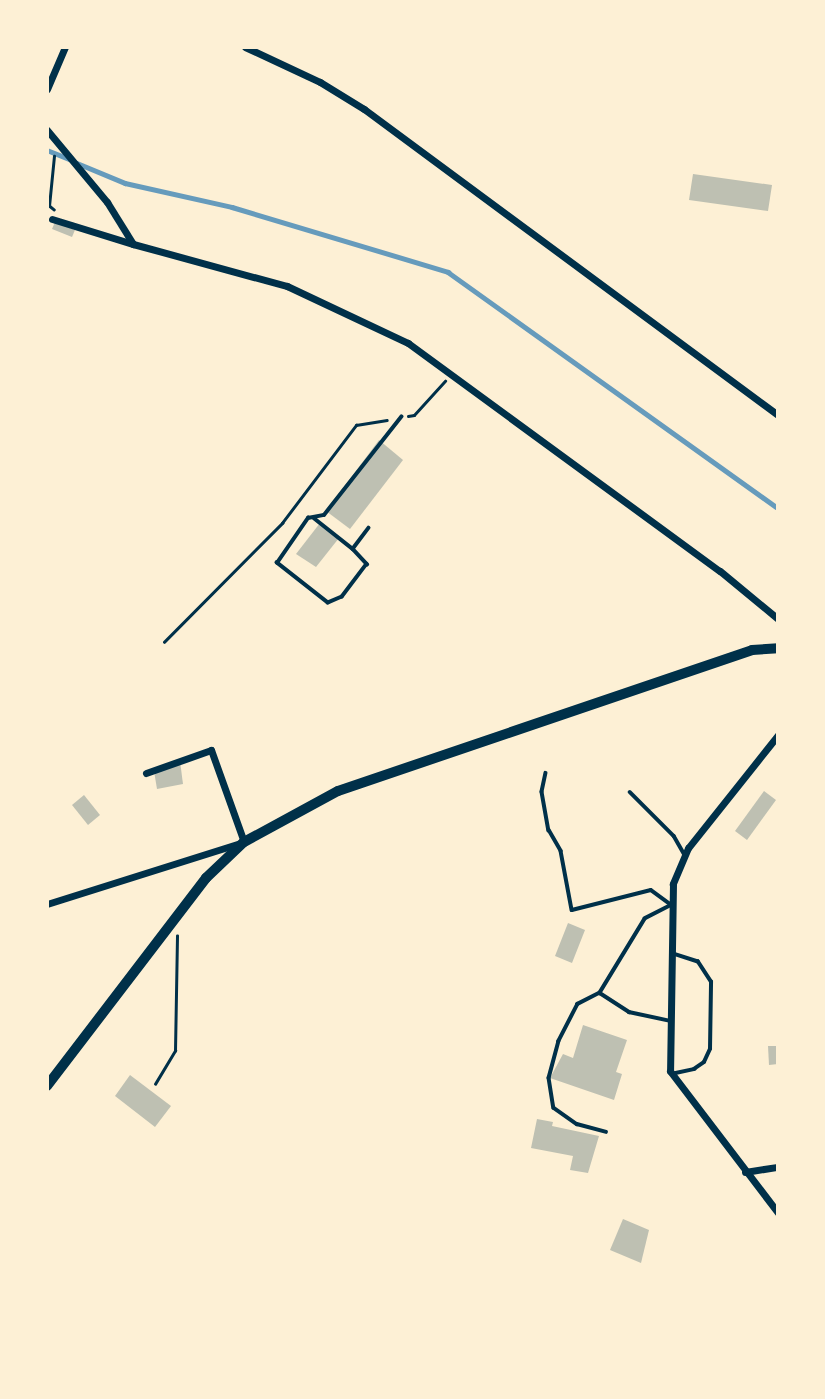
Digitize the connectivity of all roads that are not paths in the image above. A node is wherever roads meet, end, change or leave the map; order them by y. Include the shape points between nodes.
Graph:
1 (65, 47) edge
2 (245, 47) edge
3 (47, 89) edge
4 (47, 130) edge
5 (52, 219) road end
6 (133, 244) junction
7 (778, 415) edge
8 (401, 417) road end
9 (313, 517) junction
10 (369, 528) dead end
11 (354, 549) junction
12 (778, 619) edge
13 (778, 648) edge
14 (778, 735) edge
15 (146, 773) dead end
16 (546, 774) dead end
17 (630, 792) dead end
18 (244, 842) junction
19 (685, 855) junction
20 (47, 904) edge
21 (672, 905) junction
22 (671, 953) junction
23 (600, 993) junction
24 (671, 1021) junction
25 (671, 1074) junction
26 (47, 1087) edge
27 (606, 1132) dead end
28 (778, 1167) edge
29 (745, 1172) junction
30 (778, 1213) edge

1 - 3 street
2 - 7 street via 320,82 364,109
4 - 6 street via 107,202
5 - 6 street
6 - 12 street via 310,295 408,343 720,571
8 - 9 lane via 324,515
9 - 11 lane
9 - 11 lane via 277,562 328,603 342,597 367,564
10 - 11 lane
13 - 18 street via 752,650 338,792
14 - 19 street
15 - 18 street via 211,750
16 - 21 lane via 542,792 549,830 561,851 572,910 651,890
17 - 19 lane via 674,836
18 - 20 street
18 - 26 street via 206,878
19 - 21 street via 673,884
21 - 22 street
21 - 23 lane via 645,919
22 - 24 street
22 - 25 lane via 698,962 711,982 710,1049 694,1069
23 - 24 lane via 629,1012
23 - 27 lane via 578,1004 559,1041 549,1078 554,1108 577,1124
24 - 25 street
25 - 29 street
28 - 29 street
29 - 30 street

